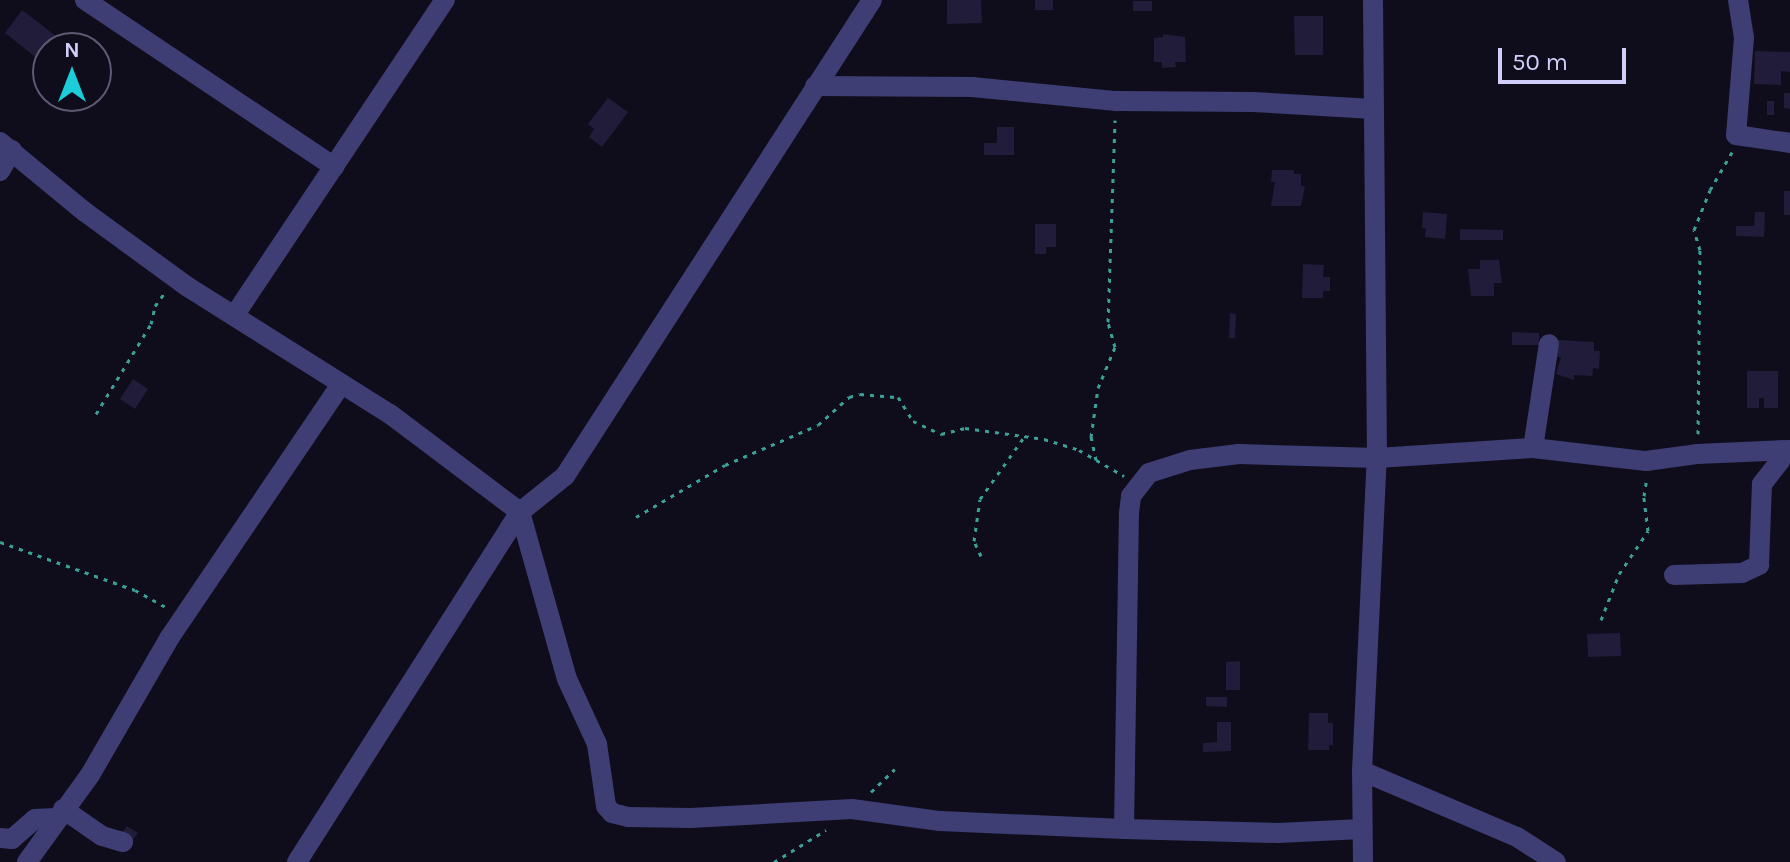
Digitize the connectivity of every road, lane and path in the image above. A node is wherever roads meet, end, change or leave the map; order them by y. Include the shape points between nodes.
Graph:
1 (85, 0) edge
2 (445, 0) edge
3 (872, 0) edge
4 (1373, 0) edge
5 (1738, 0) edge
6 (815, 86) junction
7 (1116, 101) junction
8 (1373, 109) junction
9 (1737, 137) junction
10 (1790, 143) edge
11 (6, 146) edge
12 (334, 167) junction
13 (0, 171) edge
14 (177, 280) junction
15 (234, 316) junction
16 (1549, 344) dead end
17 (341, 384) junction
18 (96, 414) dead end
19 (1025, 436) junction
20 (1533, 448) junction
21 (1786, 450) edge
22 (1697, 454) junction
23 (1377, 458) junction
24 (1096, 460) junction
25 (1646, 461) junction
26 (1138, 484) junction
27 (520, 512) junction
28 (636, 517) dead end
29 (0, 542) edge
30 (981, 556) dead end
31 (1674, 575) dead end
32 (183, 618) junction
33 (1601, 620) dead end
34 (895, 769) dead end
35 (1362, 771) junction
36 (852, 809) junction
37 (59, 814) junction
38 (828, 829) dead end
39 (1124, 829) junction
40 (1362, 829) junction
41 (0, 838) edge
42 (123, 842) dead end
43 (27, 862) edge
44 (297, 862) edge
45 (774, 862) edge
46 (1363, 862) edge
47 (1556, 862) edge

1 - 12 street
2 - 12 street
3 - 6 street
4 - 8 street
5 - 9 street via 1744,38
6 - 7 street via 972,87
6 - 27 street via 565,476
7 - 8 street
7 - 24 path via 1108,314 1115,352 1098,388 1091,437
8 - 23 street
9 - 10 street
9 - 22 path via 1694,230 1700,279
11 - 13 street
11 - 14 street
12 - 15 street
14 - 15 street
14 - 18 path via 155,306 151,324
15 - 17 street
16 - 20 street
17 - 27 street via 390,414
17 - 32 street
19 - 24 path via 1058,442
19 - 28 path via 958,428 941,434 913,421 898,397 860,394 849,397 818,425 725,465
19 - 30 path via 980,499 974,529
20 - 23 street
20 - 25 street
21 - 22 street
21 - 31 street via 1762,484 1759,565 1742,573
22 - 25 street
23 - 26 street via 1215,455 1163,467
23 - 35 street
24 - 26 path
25 - 33 path via 1648,531 1619,574
26 - 39 street via 1129,513
27 - 36 street via 567,679 597,744 608,810 628,817 691,818
27 - 44 street
29 - 32 path via 135,590
32 - 37 street via 90,775
34 - 36 path
35 - 40 street
35 - 47 street via 1517,837
36 - 39 street via 940,821
37 - 41 street via 35,819 12,839
37 - 42 street
37 - 43 street
38 - 45 path
39 - 40 street
40 - 46 street

